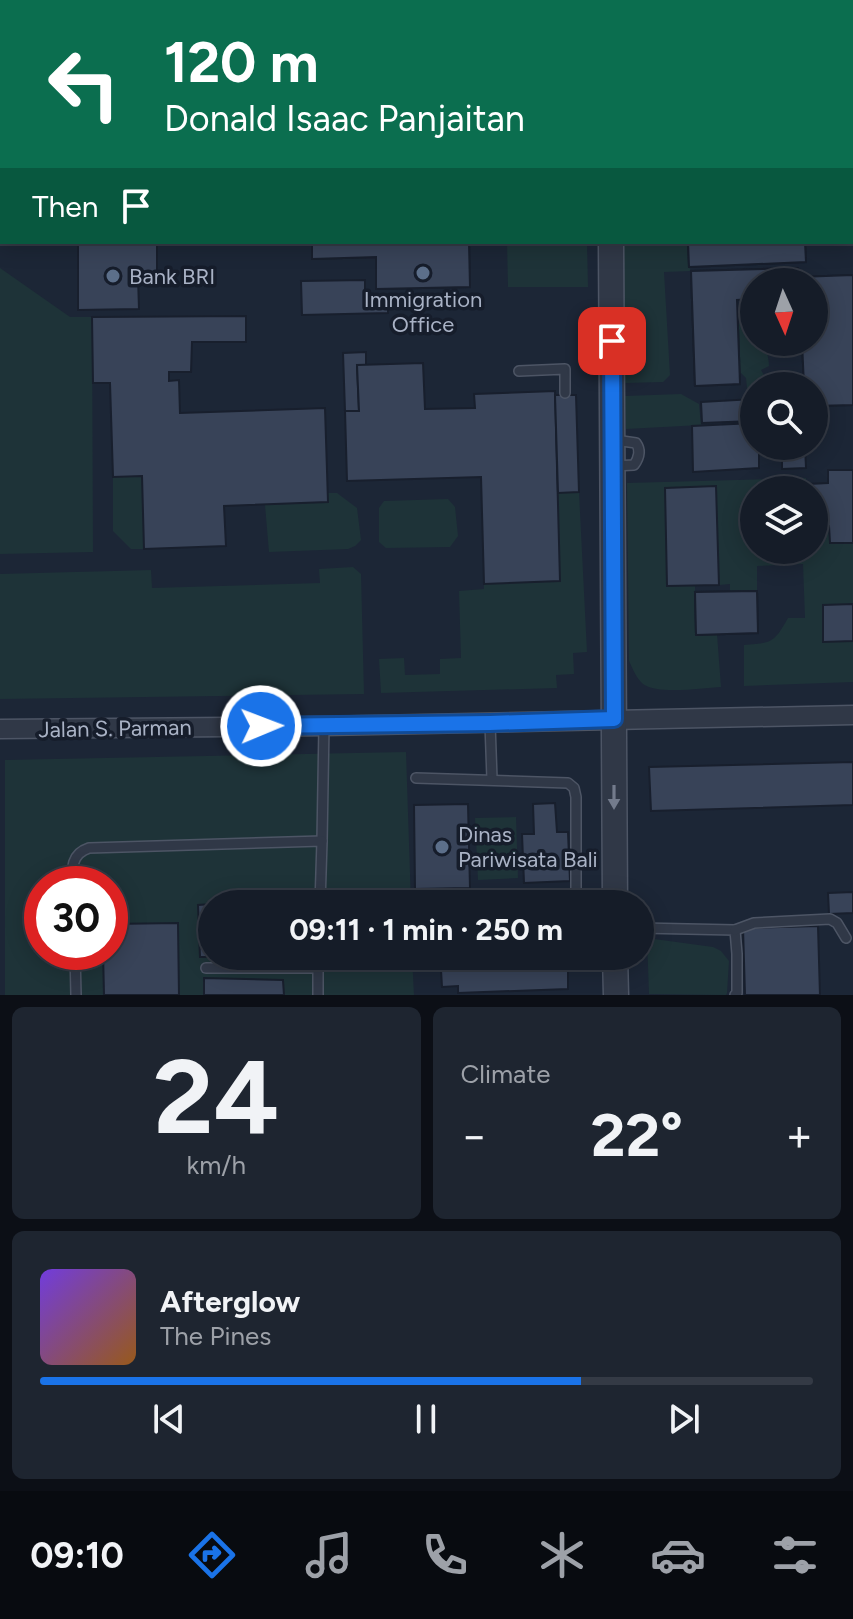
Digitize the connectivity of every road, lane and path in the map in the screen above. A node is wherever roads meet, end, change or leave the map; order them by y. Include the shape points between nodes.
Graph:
1 (611, 244) edge
2 (519, 371) dead end
3 (565, 393) dead end
4 (853, 715) edge
5 (614, 719) junction
6 (490, 723) junction
7 (324, 726) junction
8 (0, 729) edge
9 (416, 778) dead end
10 (492, 779) junction
11 (322, 841) junction
12 (72, 866) edge
13 (320, 890) edge
14 (576, 890) edge
15 (615, 890) edge
16 (654, 928) edge
17 (735, 930) junction
18 (846, 938) dead end
19 (75, 970) edge
20 (318, 970) edge
21 (615, 970) edge
22 (76, 995) edge
23 (318, 995) edge
24 (616, 995) edge
25 (735, 995) edge

1 - 5 street
2 - 3 lane via 565,369
4 - 5 street, Jalan S. Parman
5 - 6 street, Jalan S. Parman
5 -> 15 street
6 - 7 street, Jalan S. Parman
6 - 10 lane
7 - 8 street, Jalan S. Parman
7 - 11 lane
9 - 10 lane
10 - 14 lane via 568,783 574,788
11 - 12 lane via 89,848 79,851
11 - 13 lane
16 - 17 lane
17 - 18 lane via 754,923 830,919
17 - 25 lane
19 - 22 lane
20 - 23 lane
21 - 24 street

